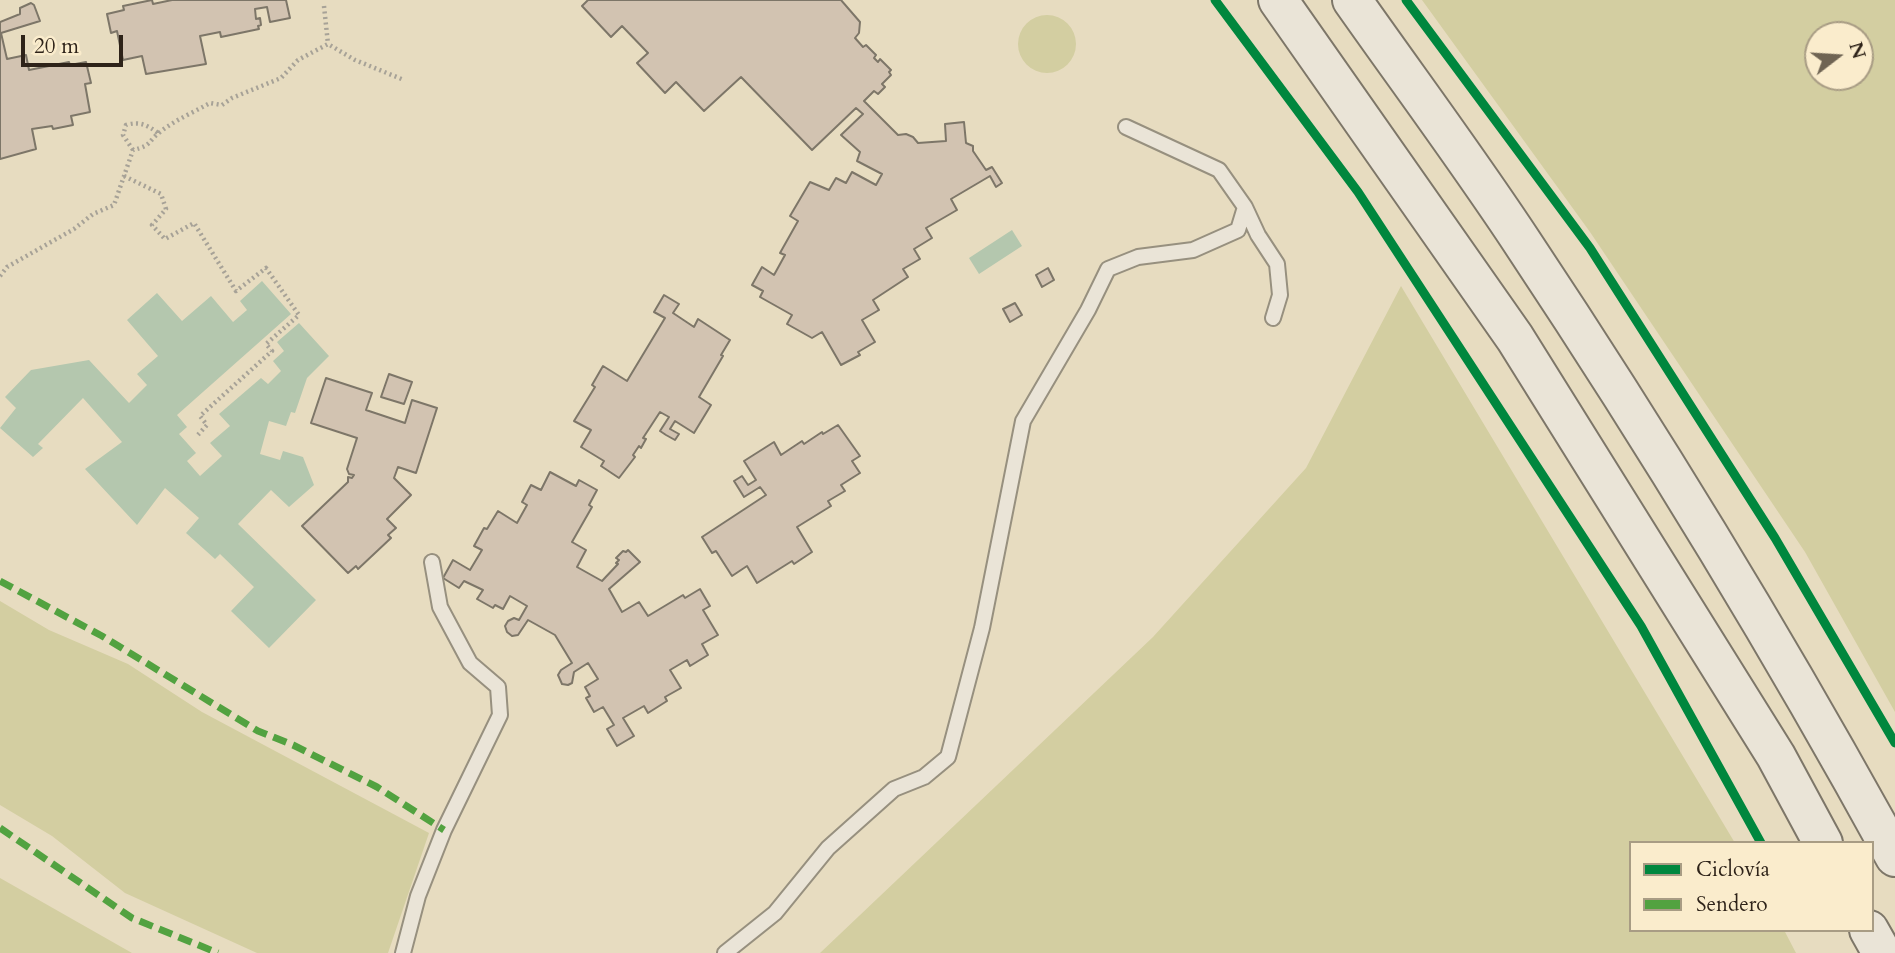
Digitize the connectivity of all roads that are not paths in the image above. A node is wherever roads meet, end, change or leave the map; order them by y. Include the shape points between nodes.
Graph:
1 (1278, 0) edge
2 (1352, 0) edge
3 (1126, 127) dead end
4 (1245, 207) junction
5 (1273, 318) dead end
6 (432, 562) dead end
7 (1822, 841) edge
8 (1895, 857) edge
9 (1871, 932) edge
10 (403, 953) edge
11 (724, 953) edge
12 (1882, 953) edge

1 - 7 main road via 1515,338 1776,756
2 - 8 main road via 1521,240 1673,474
3 - 4 lane via 1220,170
4 - 5 lane via 1278,264 1280,295
4 - 11 lane via 1238,230 1193,250 1138,257 1108,269 1023,421 982,628 948,757 924,777 894,789 828,848 775,913
6 - 10 lane via 440,607 470,663 498,687 500,715 444,830 418,896
9 - 12 main road

